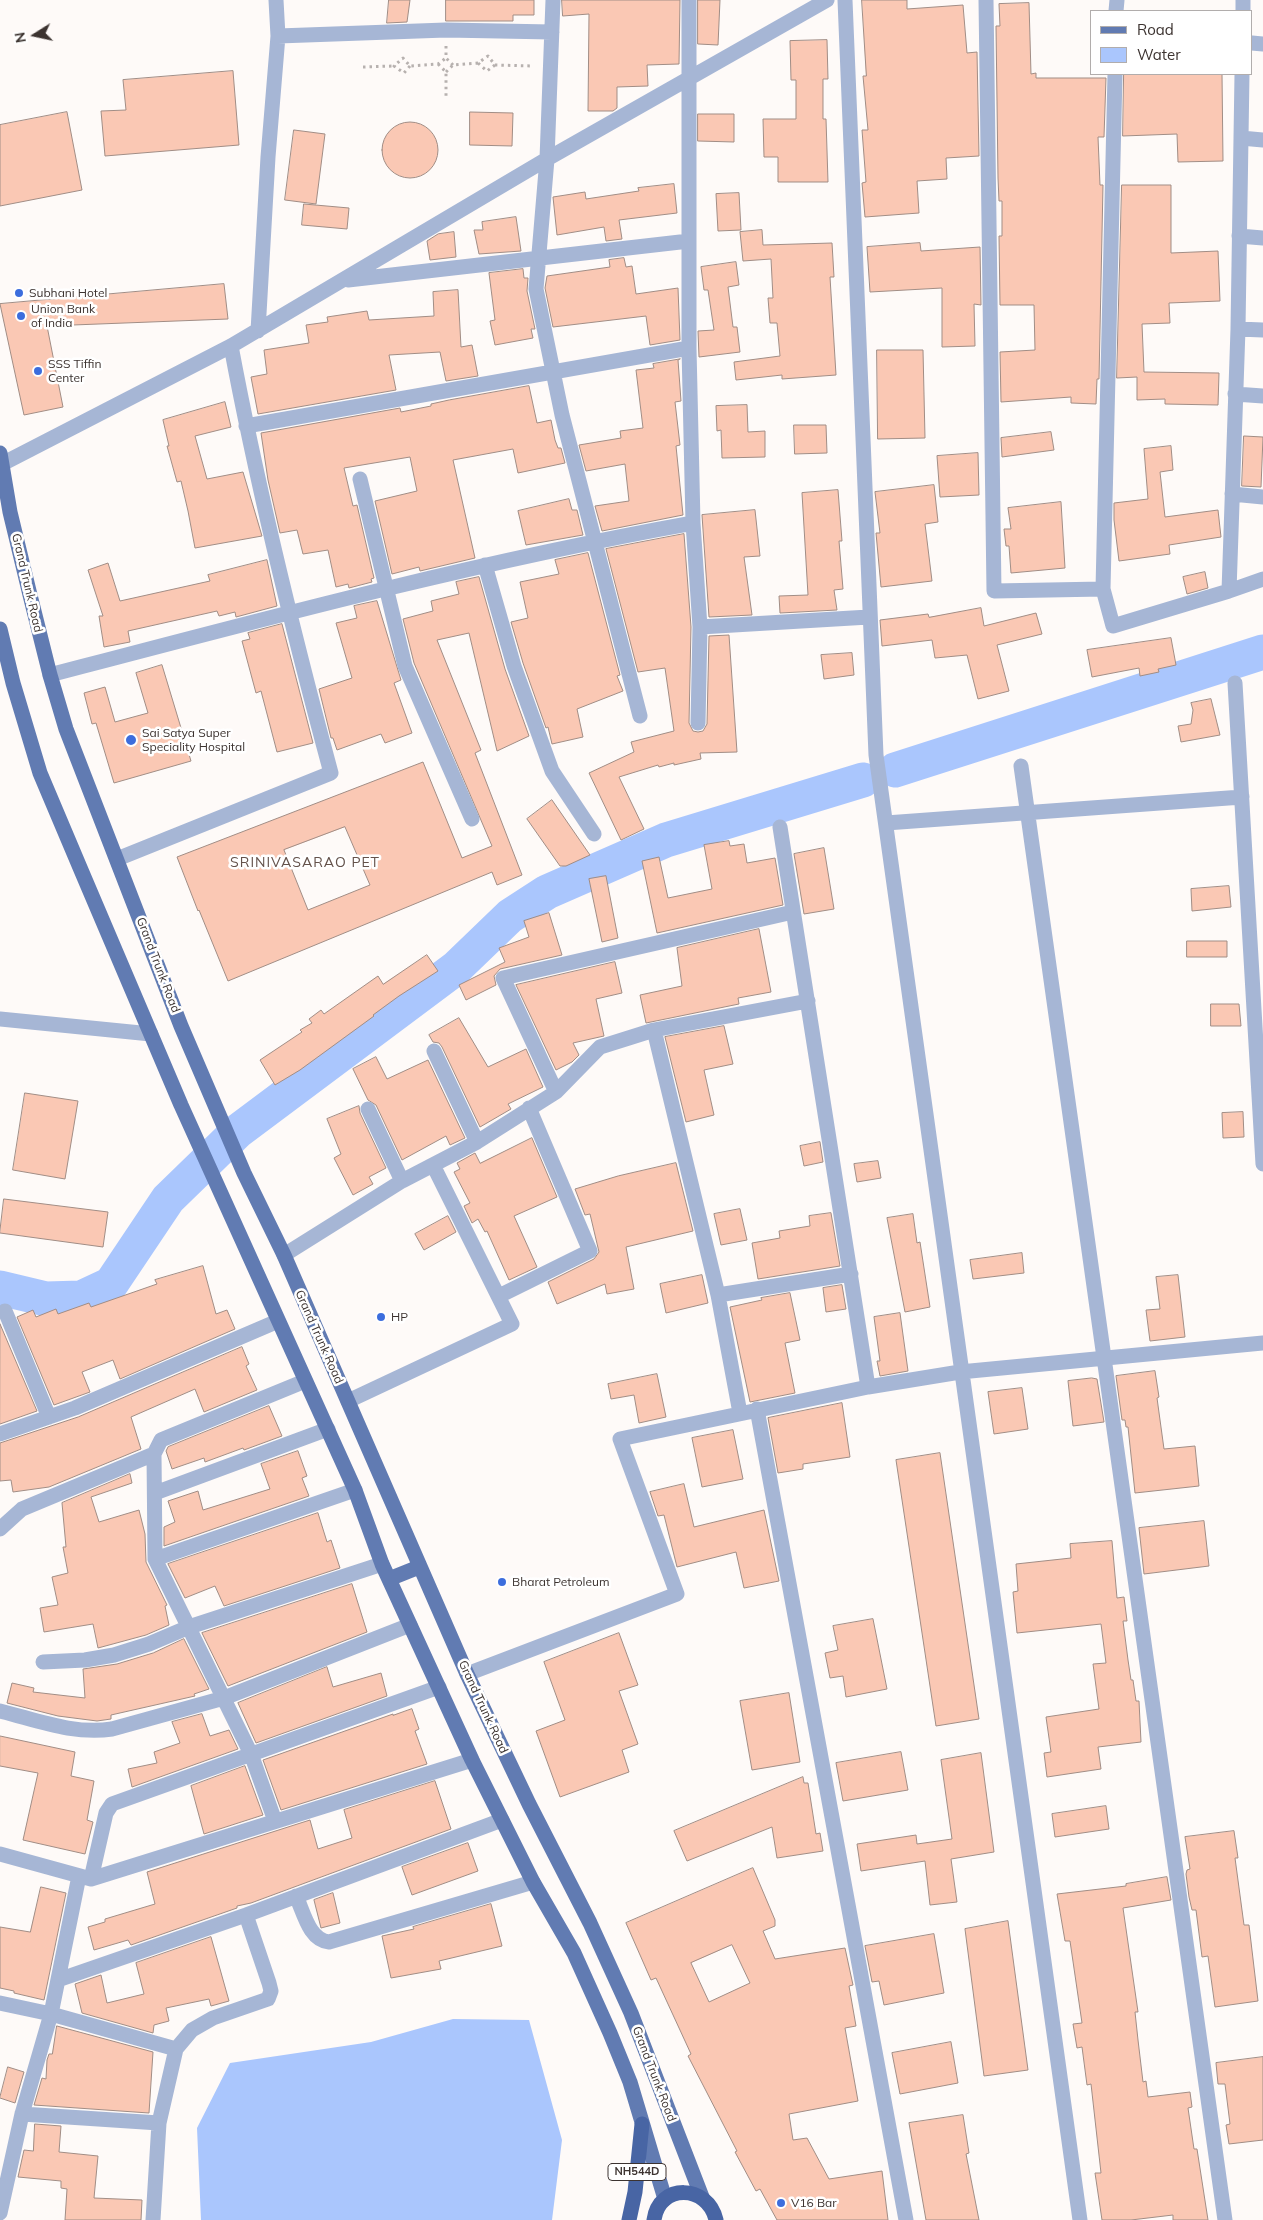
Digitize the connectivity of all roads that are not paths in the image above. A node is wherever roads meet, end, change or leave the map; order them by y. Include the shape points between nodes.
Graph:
1 (276, 0) edge
2 (553, 0) edge
3 (689, 0) edge
4 (827, 0) edge
5 (846, 0) edge
6 (986, 0) edge
7 (552, 32) junction
8 (278, 36) junction
9 (1115, 75) edge
10 (1242, 75) edge
11 (690, 78) junction
12 (1241, 138) junction
13 (1263, 140) edge
14 (547, 159) junction
15 (1239, 236) junction
16 (1263, 238) edge
17 (690, 241) junction
18 (343, 280) junction
19 (1238, 329) junction
20 (1263, 330) edge
21 (258, 331) junction
22 (231, 346) junction
23 (689, 348) junction
24 (552, 371) junction
25 (1235, 394) junction
26 (1263, 396) edge
27 (246, 426) junction
28 (1, 461) edge
29 (360, 479) dead end
30 (1232, 494) junction
31 (1263, 497) edge
32 (693, 523) junction
33 (594, 541) junction
34 (485, 565) junction
35 (1263, 579) edge
36 (1103, 589) junction
37 (386, 590) junction
38 (1229, 591) junction
39 (288, 613) junction
40 (869, 617) junction
41 (700, 626) junction
42 (0, 629) edge
43 (50, 675) junction
44 (1236, 683) dead end
45 (640, 716) dead end
46 (698, 723) dead end
47 (1021, 766) dead end
48 (1242, 796) junction
49 (1028, 813) junction
50 (472, 819) dead end
51 (886, 823) junction
52 (780, 827) dead end
53 (594, 834) dead end
54 (117, 859) junction
55 (794, 912) junction
56 (808, 1001) junction
57 (0, 1019) edge
58 (654, 1030) junction
59 (151, 1034) junction
60 (434, 1050) dead end
61 (556, 1092) junction
62 (529, 1108) junction
63 (368, 1109) dead end
64 (477, 1142) junction
65 (1263, 1164) edge
66 (433, 1165) junction
67 (402, 1182) junction
68 (284, 1255) junction
69 (851, 1274) junction
70 (718, 1295) junction
71 (499, 1296) junction
72 (5, 1311) dead end
73 (278, 1322) junction
74 (1263, 1343) edge
75 (1103, 1358) junction
76 (960, 1372) junction
77 (305, 1381) junction
78 (868, 1387) junction
79 (348, 1402) junction
80 (757, 1409) junction
81 (740, 1413) junction
82 (49, 1418) junction
83 (328, 1429) junction
84 (0, 1434) edge
85 (154, 1454) junction
86 (355, 1490) junction
87 (155, 1493) junction
88 (0, 1529) edge
89 (156, 1559) junction
90 (382, 1564) junction
91 (419, 1567) junction
92 (389, 1580) junction
93 (410, 1625) junction
94 (189, 1627) junction
95 (43, 1662) dead end
96 (467, 1674) junction
97 (439, 1687) junction
98 (224, 1698) junction
99 (0, 1711) edge
100 (251, 1754) junction
101 (472, 1760) junction
102 (502, 1820) junction
103 (275, 1821) junction
104 (0, 1854) edge
105 (85, 1878) junction
106 (533, 1882) junction
107 (296, 1896) junction
108 (246, 1915) junction
109 (58, 1980) junction
110 (0, 2003) edge
111 (51, 2014) junction
112 (176, 2049) junction
113 (22, 2114) junction
114 (159, 2123) junction
115 (642, 2124) junction
116 (7, 2152) edge
117 (702, 2197) junction
118 (665, 2200) junction
119 (0, 2213) edge
120 (153, 2220) edge
121 (629, 2220) edge
122 (654, 2220) edge
123 (716, 2220) edge
124 (906, 2220) edge
125 (1080, 2220) edge
126 (1224, 2220) edge

1 - 8 street
2 - 7 street
3 - 11 street
4 - 11 street
5 - 40 street
6 - 36 street via 994,591
7 - 8 street via 446,30
7 - 14 street
8 - 21 street
9 - 36 street
10 - 12 street
11 - 14 street
11 - 17 street
12 - 13 street
12 - 15 street
14 - 18 street
14 - 24 street via 536,289
15 - 16 street
15 - 19 street
17 - 18 street
17 - 23 street
18 - 21 street
19 - 20 street
19 - 25 street
21 - 22 street
22 - 27 street
22 - 28 street
23 - 24 street
23 - 32 street
24 - 27 street
24 - 33 street
25 - 26 street
25 - 30 street
27 - 39 street
28 - 43 main road, Grand Trunk Road via 10,512
29 - 37 street
30 - 31 street
30 - 38 street
32 - 33 street
32 - 41 street
33 - 34 street
33 - 45 street
34 - 37 street
34 - 53 street via 514,666 552,771
35 - 38 street
36 - 38 street via 1113,626
37 - 39 street
37 - 50 street via 405,666
39 - 43 street
39 - 54 street via 331,773
40 - 41 street
40 - 51 street via 876,755
41 - 46 street
42 - 59 main road, Grand Trunk Road via 40,773
43 - 54 main road, Grand Trunk Road via 83,775
44 - 48 street
47 - 49 street
48 - 49 street
48 - 65 street
49 - 51 street
49 - 75 street
51 - 76 street
52 - 55 street
54 - 68 main road, Grand Trunk Road via 181,1026 244,1173
55 - 56 street
55 - 61 street via 503,978
56 - 58 street
56 - 69 street
57 - 59 street
58 - 61 street via 600,1048
58 - 70 street
59 - 73 main road, Grand Trunk Road
60 - 64 street
61 - 62 street
62 - 64 street
62 - 71 street via 590,1251
63 - 67 street
64 - 66 street
66 - 67 street
66 - 71 street
67 - 68 street
68 - 79 main road, Grand Trunk Road
69 - 70 street
69 - 78 street
70 - 81 street
71 - 79 street via 512,1324
72 - 82 street
73 - 77 main road, Grand Trunk Road
73 - 82 street
74 - 75 street
75 - 76 street
75 - 126 street
76 - 78 street
76 - 125 street
77 - 83 main road, Grand Trunk Road
77 - 85 street via 162,1440
78 - 80 street
79 - 91 main road, Grand Trunk Road
80 - 81 street
80 - 124 street
81 - 96 street via 620,1439 677,1594
82 - 84 street
83 - 86 main road, Grand Trunk Road
83 - 87 street
85 - 87 street
85 - 88 street via 28,1506
86 - 89 street
86 - 90 main road, Grand Trunk Road
87 - 89 street
89 - 94 street
90 - 92 main road, Grand Trunk Road
90 - 94 street
91 - 92 main road
91 - 96 main road, Grand Trunk Road
92 - 93 main road, Grand Trunk Road
93 - 97 main road, Grand Trunk Road
93 - 98 street
94 - 95 street via 114,1655
94 - 98 street
96 - 117 main road, Grand Trunk Road via 627,2004
97 - 100 street
97 - 101 main road, Grand Trunk Road
98 - 99 street via 94,1732
98 - 100 street
100 - 103 street
100 - 105 street via 112,1804 106,1813
101 - 102 main road, Grand Trunk Road
101 - 103 street
102 - 106 main road, Grand Trunk Road
102 - 107 street
103 - 105 street
104 - 105 street
105 - 109 street
106 - 107 street via 329,1942 320,1941 314,1935
106 - 115 main road, Grand Trunk Road via 574,1953 630,2082
107 - 108 street
108 - 109 street
108 - 112 street via 269,1983 268,1999 214,2018 192,2030
109 - 111 street
110 - 111 street
111 - 112 street
111 - 113 street
112 - 114 street
113 - 114 street
113 - 116 street
114 - 120 street
115 - 118 main road, Grand Trunk Road
115 - 121 highway, NH544D
116 - 119 street
117 - 118 highway, NH544D via 683,2192
117 - 123 highway
118 - 122 highway via 658,2207

